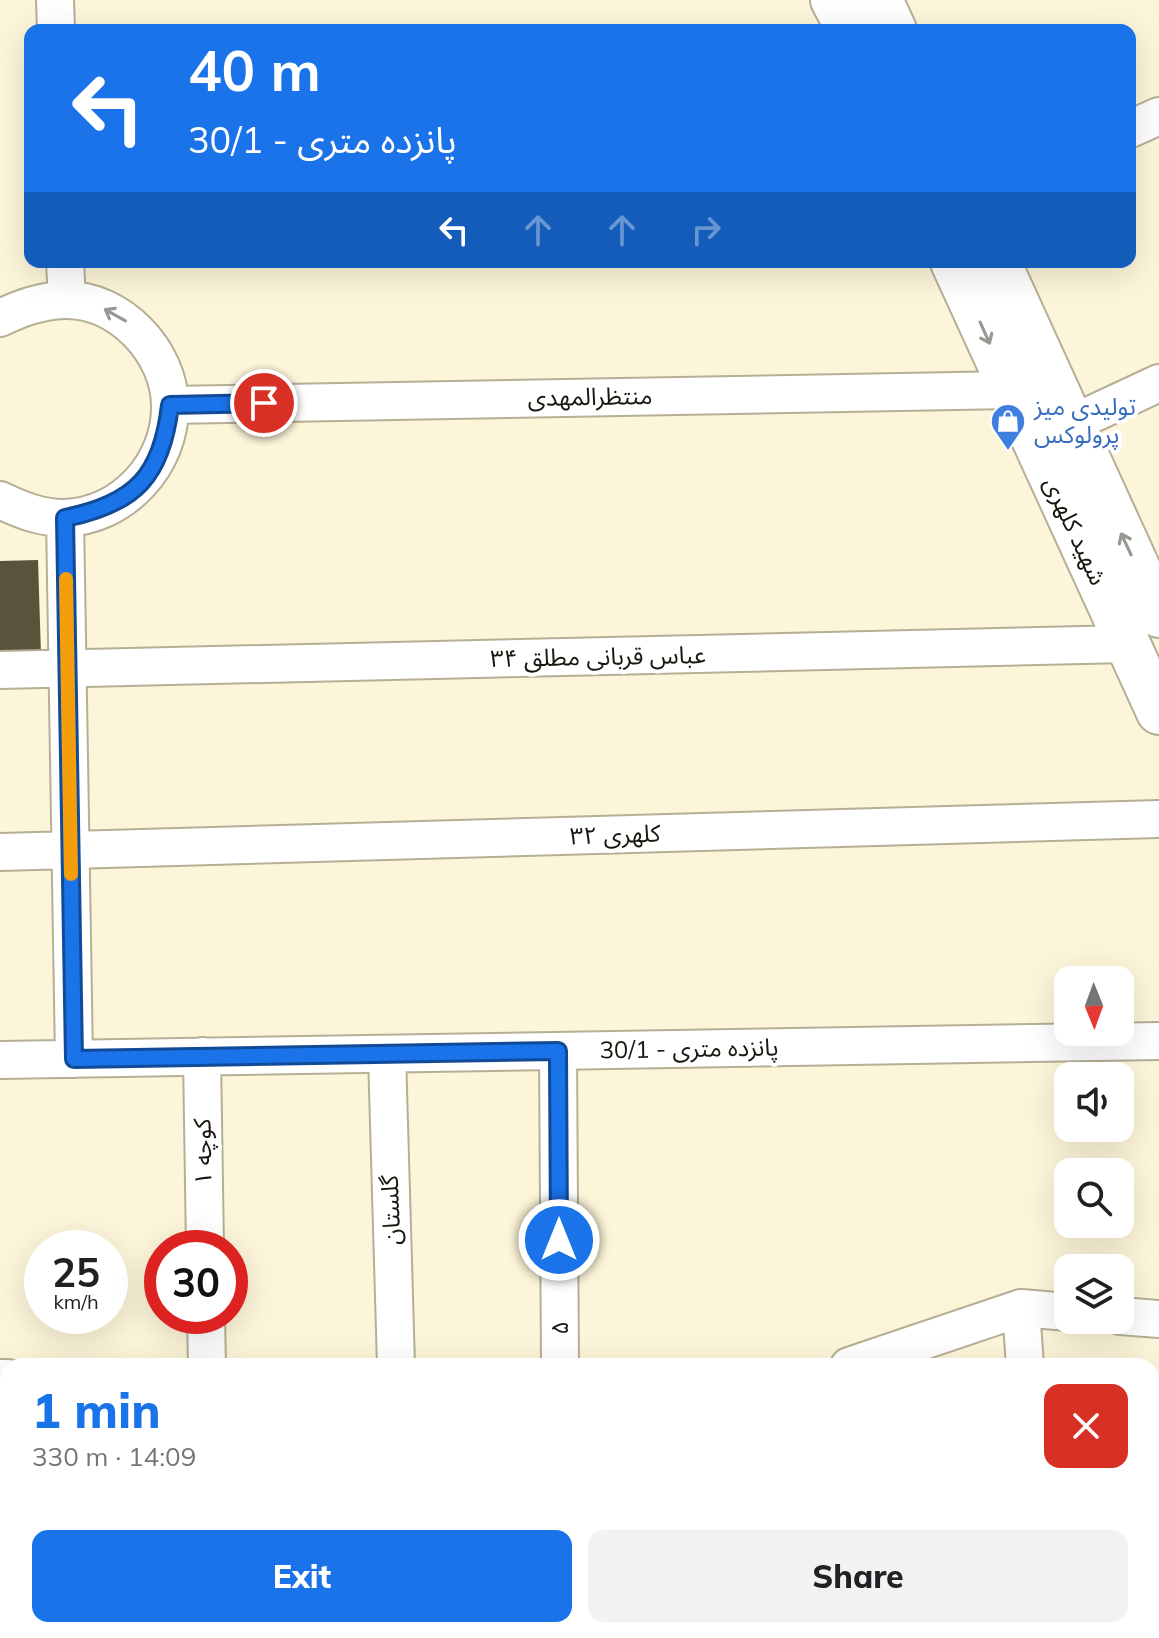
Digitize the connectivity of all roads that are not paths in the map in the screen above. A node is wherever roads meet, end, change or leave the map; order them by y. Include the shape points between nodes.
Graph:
1 (55, 0) edge
2 (833, 0) edge
3 (56, 24) edge
4 (846, 24) edge
5 (1159, 116) edge
6 (1136, 126) edge
7 (65, 268) edge
8 (956, 268) edge
9 (1001, 268) edge
10 (67, 300) junction
11 (0, 318) edge
12 (1159, 383) edge
13 (1011, 390) junction
14 (170, 405) junction
15 (1071, 424) junction
16 (0, 500) edge
17 (65, 518) junction
18 (1159, 615) edge
19 (1128, 644) junction
20 (68, 669) junction
21 (0, 670) edge
22 (1159, 712) edge
23 (1159, 819) edge
24 (71, 851) junction
25 (0, 852) edge
26 (1159, 1041) edge
27 (558, 1051) junction
28 (387, 1054) junction
29 (202, 1056) junction
30 (74, 1059) junction
31 (0, 1060) edge
32 (205, 1230) edge
33 (1021, 1308) junction
34 (1054, 1311) edge
35 (1134, 1317) edge
36 (1159, 1319) edge
37 (206, 1334) edge
38 (207, 1358) edge
39 (396, 1358) edge
40 (560, 1358) edge
41 (873, 1358) edge
42 (1024, 1358) edge

1 - 3 street
2 - 4 main road
5 - 6 street
7 - 10 street
8 -> 13 main road, شهید کلهری
9 - 15 main road, شهید کلهری
10 - 11 street via 32,303
14 -> 10 street via 164,373 150,345 128,322 100,307
12 - 15 street
13 - 14 street, منتظرالمهدی
13 - 19 main road, شهید کلهری
14 - 17 street via 166,438 145,477 100,511
18 -> 15 main road, شهید کلهری
16 - 17 street via 32,515
17 - 20 street
19 - 20 street, عباس قربانی مطلق ۳۴
19 - 22 main road, شهید کلهری
20 - 21 street
20 - 24 street
23 - 24 street, کلهری ۳۲
24 - 25 street, کلهری ۳۲
24 - 30 street
26 - 27 street, 30/1 - پانزده متری
27 - 28 street, 30/1 - پانزده متری
27 - 40 street, ۵
28 - 29 street, 30/1 - پانزده متری
28 - 39 street, گلستان
29 - 30 street, 30/1 - پانزده متری
29 - 32 street, کوچه ۱
30 - 31 street, 30/1 - پانزده متری
33 - 34 street
33 - 41 street
33 - 42 street
35 - 36 street
37 - 38 street

